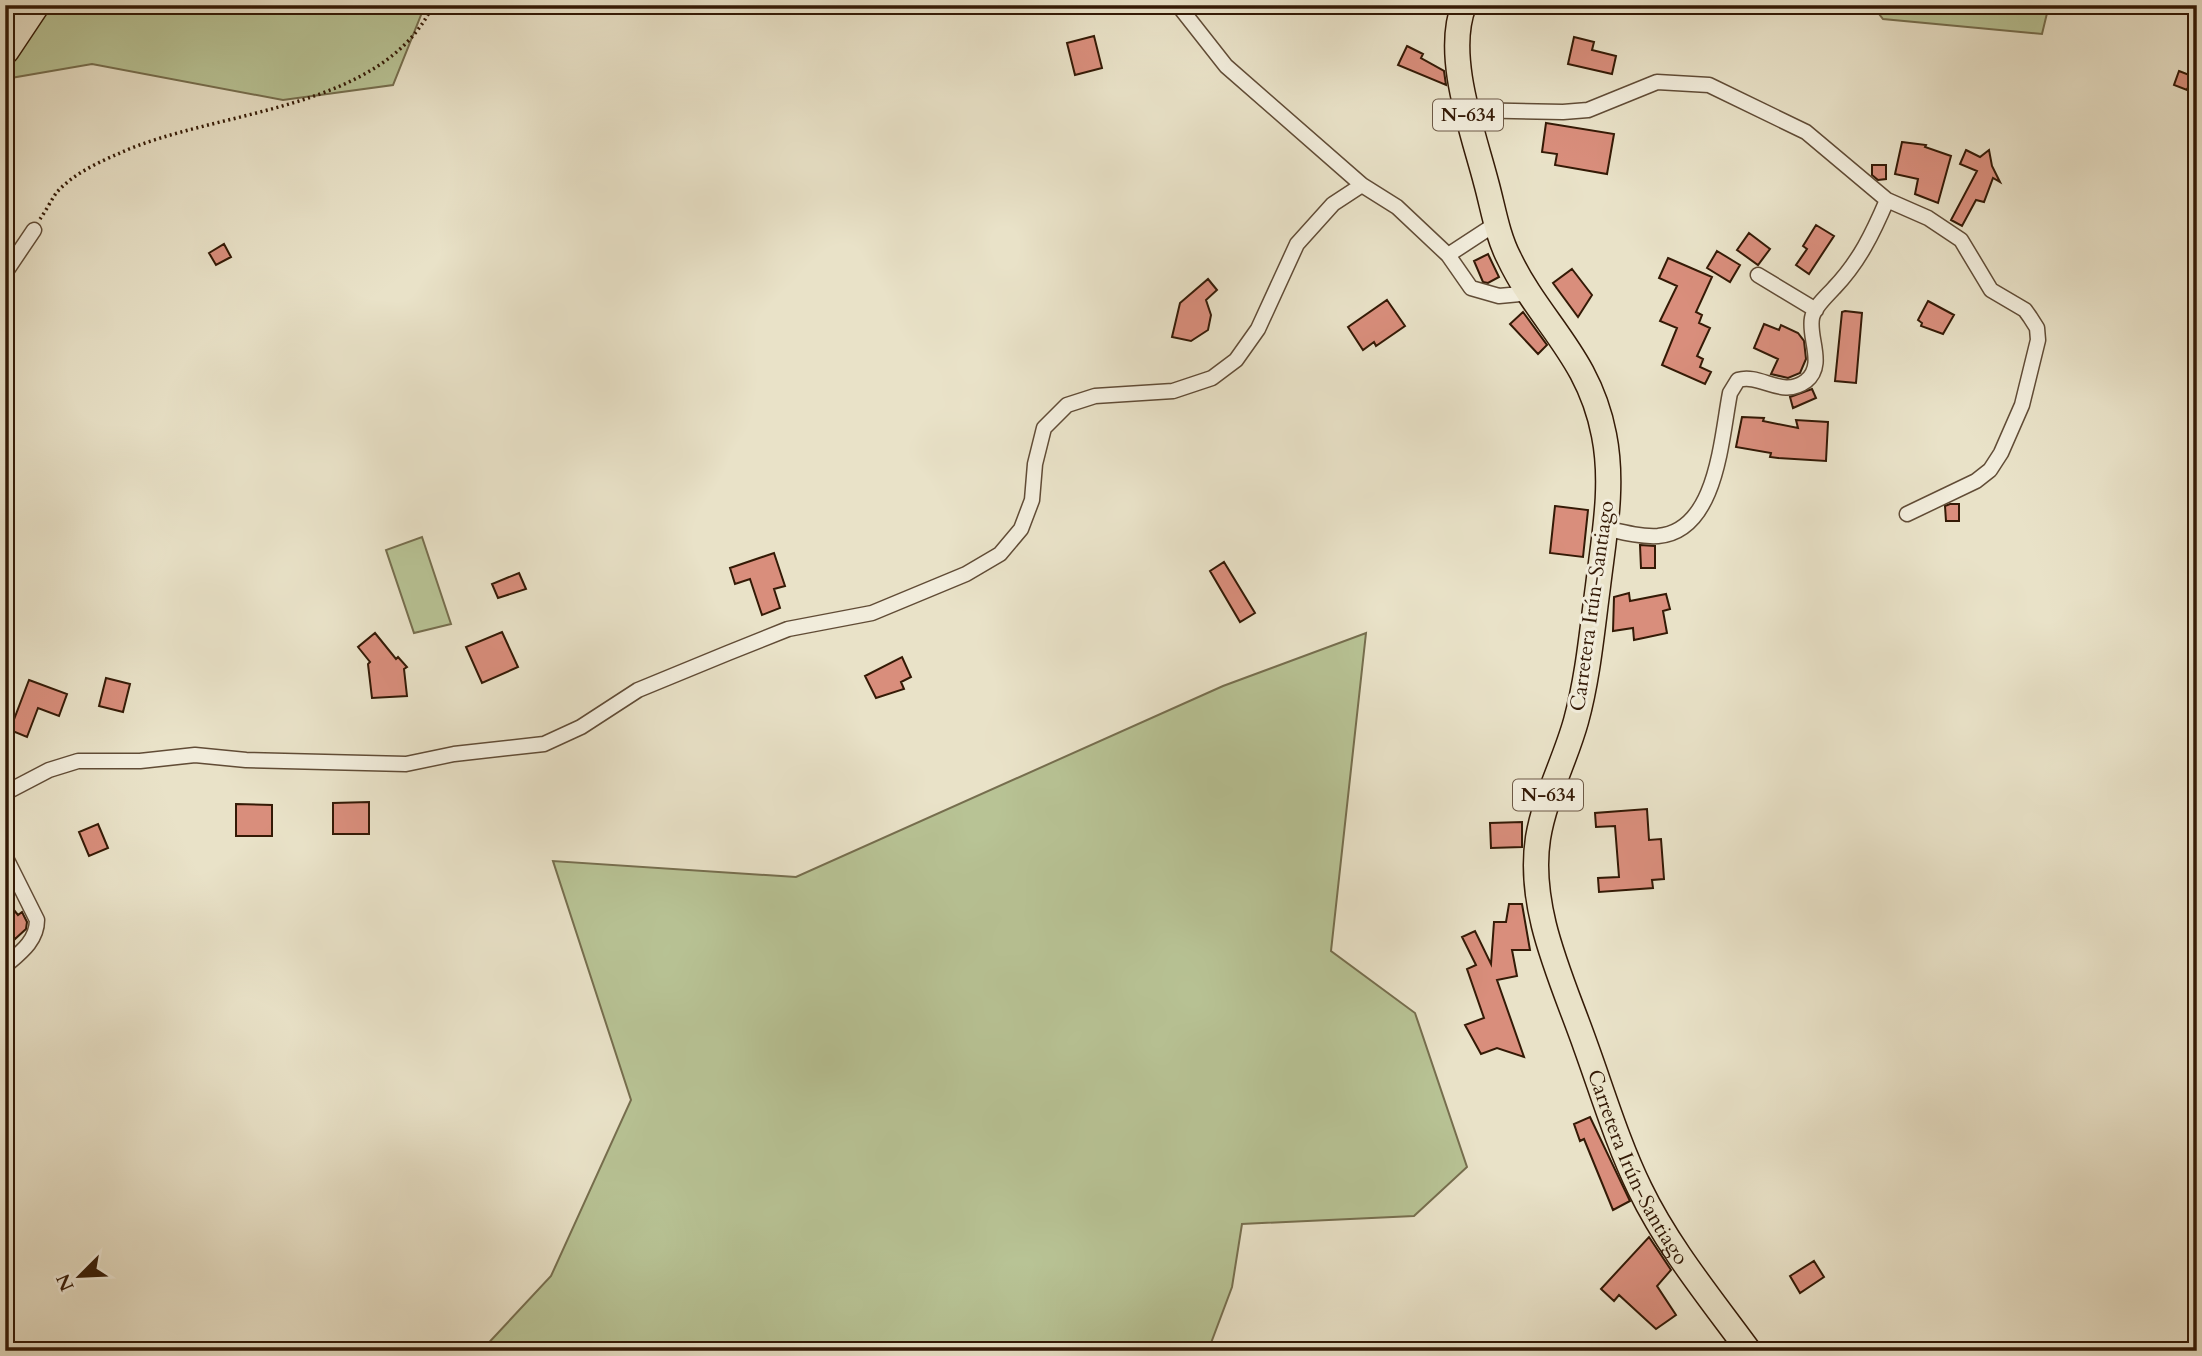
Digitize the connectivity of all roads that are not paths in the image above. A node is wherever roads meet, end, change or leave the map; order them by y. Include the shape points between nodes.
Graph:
1 (35, 5) edge
2 (1178, 5) edge
3 (1464, 5) edge
4 (5, 50) edge
5 (1467, 110) junction
6 (1362, 185) junction
7 (1887, 200) junction
8 (1497, 223) junction
9 (34, 230) road end
10 (1448, 255) junction
11 (5, 273) edge
12 (1758, 275) dead end
13 (1531, 293) junction
14 (1816, 310) junction
15 (1908, 514) dead end
16 (1605, 528) junction
17 (5, 793) edge
18 (5, 856) edge
19 (5, 966) edge
20 (1749, 1351) edge

1 - 4 highway
2 - 6 street via 1226,66
3 - 5 highway, Carretera Irún-Santiago / N-634 via 1458,20 1458,55
5 - 7 street via 1563,113 1588,110 1657,82 1709,85 1821,141
5 - 8 highway, Carretera Irún-Santiago / N-634
6 - 10 street via 1397,207
6 - 17 street via 1333,204 1297,244 1258,329 1236,360 1212,378 1173,391 1094,396 1067,405 1044,428 1032,500 1021,530 1000,554 966,574 872,613 788,629 728,653 638,690 581,727 544,744 406,764 195,755 78,761
7 - 14 street via 1855,265
7 - 15 street via 1928,218 1961,240 1991,290 2031,317 2038,340 2022,405 1990,470
8 - 10 street
8 - 13 highway, Carretera Irún-Santiago / N-634 via 1508,258
9 - 11 street
10 - 13 street via 1471,288 1499,296
12 - 14 street
13 - 16 highway, Carretera Irún-Santiago / N-634 via 1583,372 1595,400 1608,458
14 - 16 street via 1812,318 1815,366 1804,382 1779,388 1748,377 1738,380 1730,393 1709,492 1696,517 1681,529 1658,536
16 - 20 highway, Carretera Irún-Santiago / N-634 via 1586,677 1576,723 1547,797 1535,876 1558,967 1640,1189 1668,1239
18 - 19 street via 37,920 29,945

